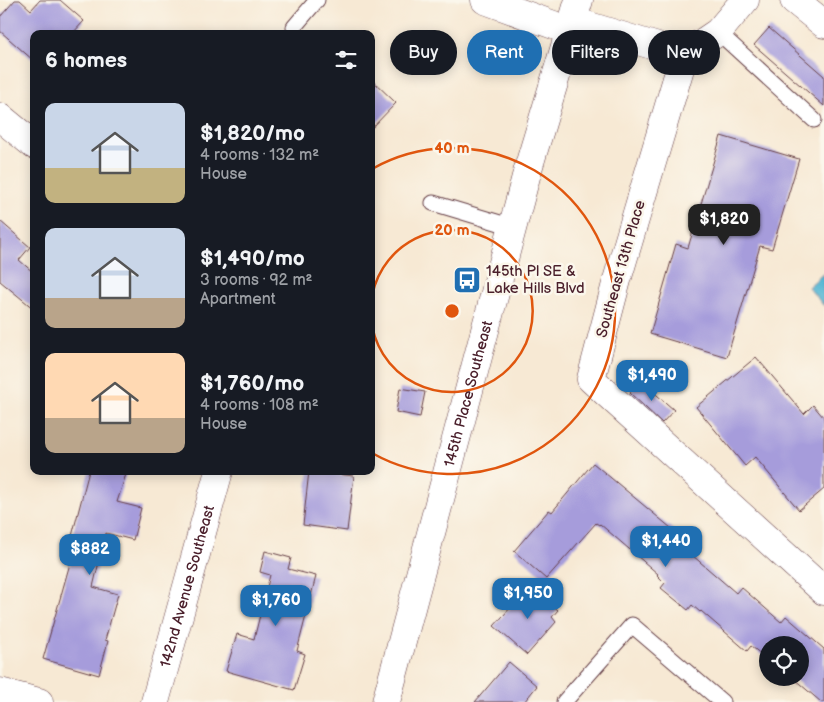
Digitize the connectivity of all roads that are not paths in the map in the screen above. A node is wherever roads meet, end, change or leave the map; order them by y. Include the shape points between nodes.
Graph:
1 (317, 0) edge
2 (484, 0) edge
3 (746, 0) edge
4 (794, 0) edge
5 (574, 17) edge
6 (824, 24) edge
7 (294, 28) dead end
8 (720, 30) edge
9 (720, 34) edge
10 (648, 43) edge
11 (678, 75) edge
12 (0, 117) edge
13 (814, 120) dead end
14 (30, 142) edge
15 (433, 203) dead end
16 (513, 227) junction
17 (218, 475) edge
18 (824, 591) edge
19 (0, 692) edge
20 (38, 702) edge
21 (155, 702) edge
22 (386, 702) edge
23 (564, 702) edge
24 (722, 702) edge

1 - 7 lane
2 - 5 street
3 - 8 street
4 - 6 street
5 - 10 street
5 - 16 street, 145th Place Southeast
9 - 13 lane
11 - 18 street, Southeast 13th Place via 591,379
12 - 14 street
15 - 16 lane
16 - 22 street, 145th Place Southeast
17 - 21 street, 142nd Avenue Southeast
19 - 20 street
23 - 24 lane via 632,625

